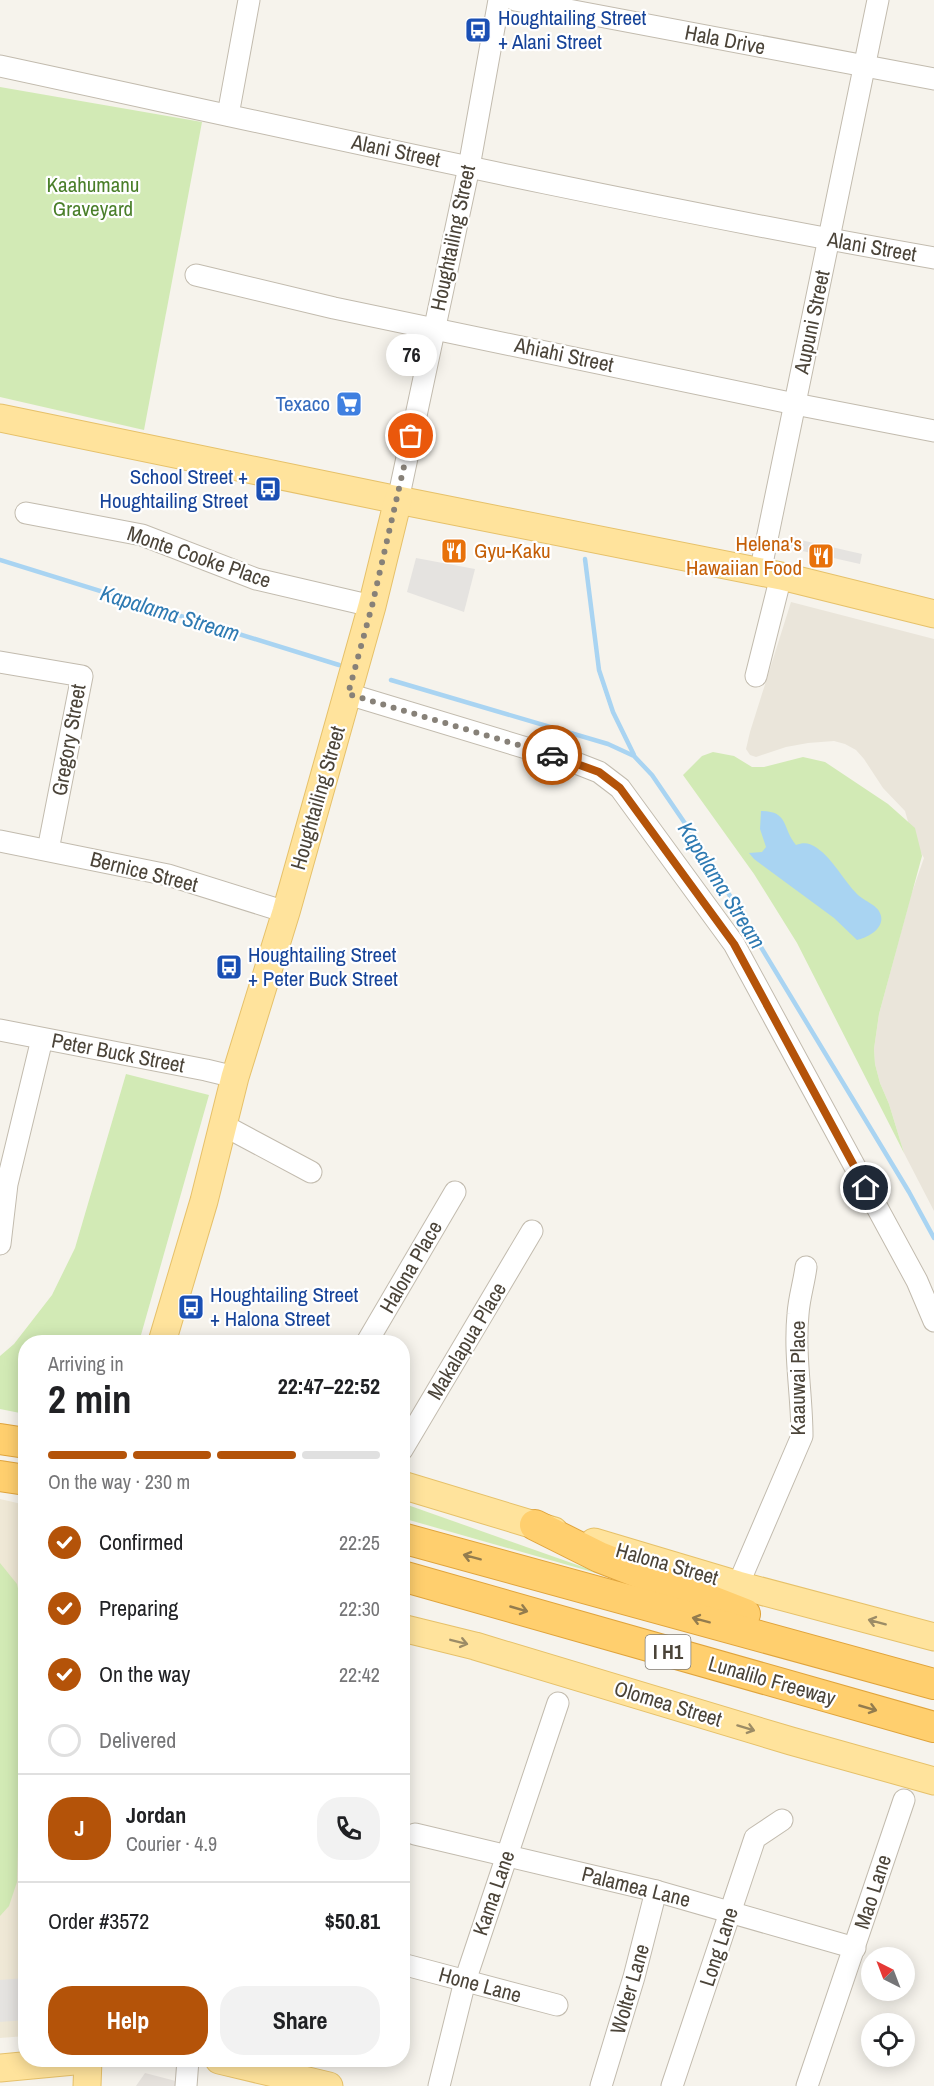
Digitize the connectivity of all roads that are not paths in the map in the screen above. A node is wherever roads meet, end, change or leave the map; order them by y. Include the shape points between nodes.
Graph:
1 (249, 0) edge
2 (499, 0) edge
3 (515, 0) edge
4 (879, 0) edge
5 (0, 66) edge
6 (863, 67) junction
7 (934, 79) edge
8 (228, 115) junction
9 (469, 167) junction
10 (830, 240) junction
11 (934, 258) edge
12 (196, 275) dead end
13 (433, 328) junction
14 (795, 404) junction
15 (0, 418) edge
16 (934, 431) edge
17 (398, 500) junction
18 (26, 513) dead end
19 (771, 574) junction
20 (372, 606) junction
21 (934, 614) edge
22 (0, 662) edge
23 (756, 676) dead end
24 (348, 694) junction
25 (0, 841) edge
26 (48, 850) junction
27 (286, 912) junction
28 (0, 1030) edge
29 (42, 1039) junction
30 (235, 1077) junction
31 (223, 1125) junction
32 (311, 1172) dead end
33 (3, 1183) edge
34 (455, 1192) dead end
35 (532, 1231) dead end
36 (0, 1244) edge
37 (806, 1268) dead end
38 (934, 1321) edge
39 (164, 1335) edge
40 (371, 1335) edge
41 (410, 1437) edge
42 (0, 1439) edge
43 (18, 1442) edge
44 (0, 1476) edge
45 (18, 1479) edge
46 (410, 1487) edge
47 (535, 1525) junction
48 (410, 1540) edge
49 (410, 1578) edge
50 (738, 1584) junction
51 (410, 1630) edge
52 (934, 1637) edge
53 (926, 1682) edge
54 (558, 1703) dead end
55 (934, 1726) edge
56 (934, 1781) edge
57 (904, 1800) dead end
58 (782, 1820) dead end
59 (415, 1834) dead end
60 (506, 1857) junction
61 (656, 1891) junction
62 (730, 1911) junction
63 (855, 1948) junction
64 (410, 1966) edge
65 (465, 1980) junction
66 (558, 2005) dead end
67 (18, 2066) edge
68 (87, 2067) edge
69 (187, 2067) edge
70 (249, 2067) edge
71 (0, 2068) edge
72 (87, 2086) edge
73 (186, 2086) edge
74 (329, 2086) edge
75 (439, 2086) edge
76 (601, 2086) edge
77 (672, 2086) edge
78 (807, 2086) edge

1 - 8 street
2 - 9 street, Houghtailing Street
3 - 6 street, Hala Drive
4 - 6 street, Aupuni Street
5 - 8 street, Alani Street
6 - 7 street, Hala Drive
6 - 10 street, Aupuni Street
8 - 9 street, Alani Street
9 - 10 street, Alani Street
9 - 13 street, Houghtailing Street
10 - 11 street, Alani Street
10 - 14 street, Aupuni Street
12 - 13 street, Ahiahi Street
13 - 14 street, Ahiahi Street
13 - 17 street, Houghtailing Street
14 - 16 street, Ahiahi Street
14 - 19 street, Aupuni Street
15 - 17 main road
17 - 19 main road
17 - 20 main road, Houghtailing Street
18 - 20 street, Monte Cooke Place via 142,535 256,579
19 - 21 main road
19 - 23 street, Aupuni Street
20 - 24 main road, Houghtailing Street
22 - 26 street, Gregory Street via 82,676
24 - 27 main road, Houghtailing Street
24 - 38 street via 576,763 599,772 620,788 734,944 917,1281
25 - 26 street, Bernice Street
26 - 27 street, Bernice Street via 168,874
27 - 30 main road, Houghtailing Street
28 - 29 street, Peter Buck Street
29 - 30 street, Peter Buck Street
29 - 33 street
30 - 31 main road, Houghtailing Street
31 - 32 street
31 - 39 main road, Houghtailing Street
33 - 36 street
34 - 40 street, Halona Place
35 - 41 street, Makalapua Place
37 - 50 street, Kaauwai Place via 798,1313 802,1436
42 - 43 highway
44 - 45 highway
46 - 47 main road, Halona Street
47 - 50 main road, Halona Street
47 - 53 highway via 620,1565
53 -> 48 highway, Lunalilo Freeway / I H1
49 -> 55 highway, Lunalilo Freeway / I H1
52 -> 50 main road, Halona Street
51 -> 56 main road, Olomea Street
54 - 60 street, Kama Lane
57 - 63 street, Mao Lane
58 - 62 street, Long Lane via 755,1838
59 - 60 street, Palamea Lane
60 - 61 street, Palamea Lane
60 - 65 street, Kama Lane
61 - 62 street, Palamea Lane
61 - 76 street, Wolter Lane
62 - 63 street, Palamea Lane
62 - 77 street, Long Lane
63 - 78 street, Mao Lane
64 - 65 street, Hone Lane
65 - 66 street, Hone Lane
65 - 75 street, Kama Lane
67 - 71 main road
68 - 72 main road
69 - 73 street
70 - 74 main road

